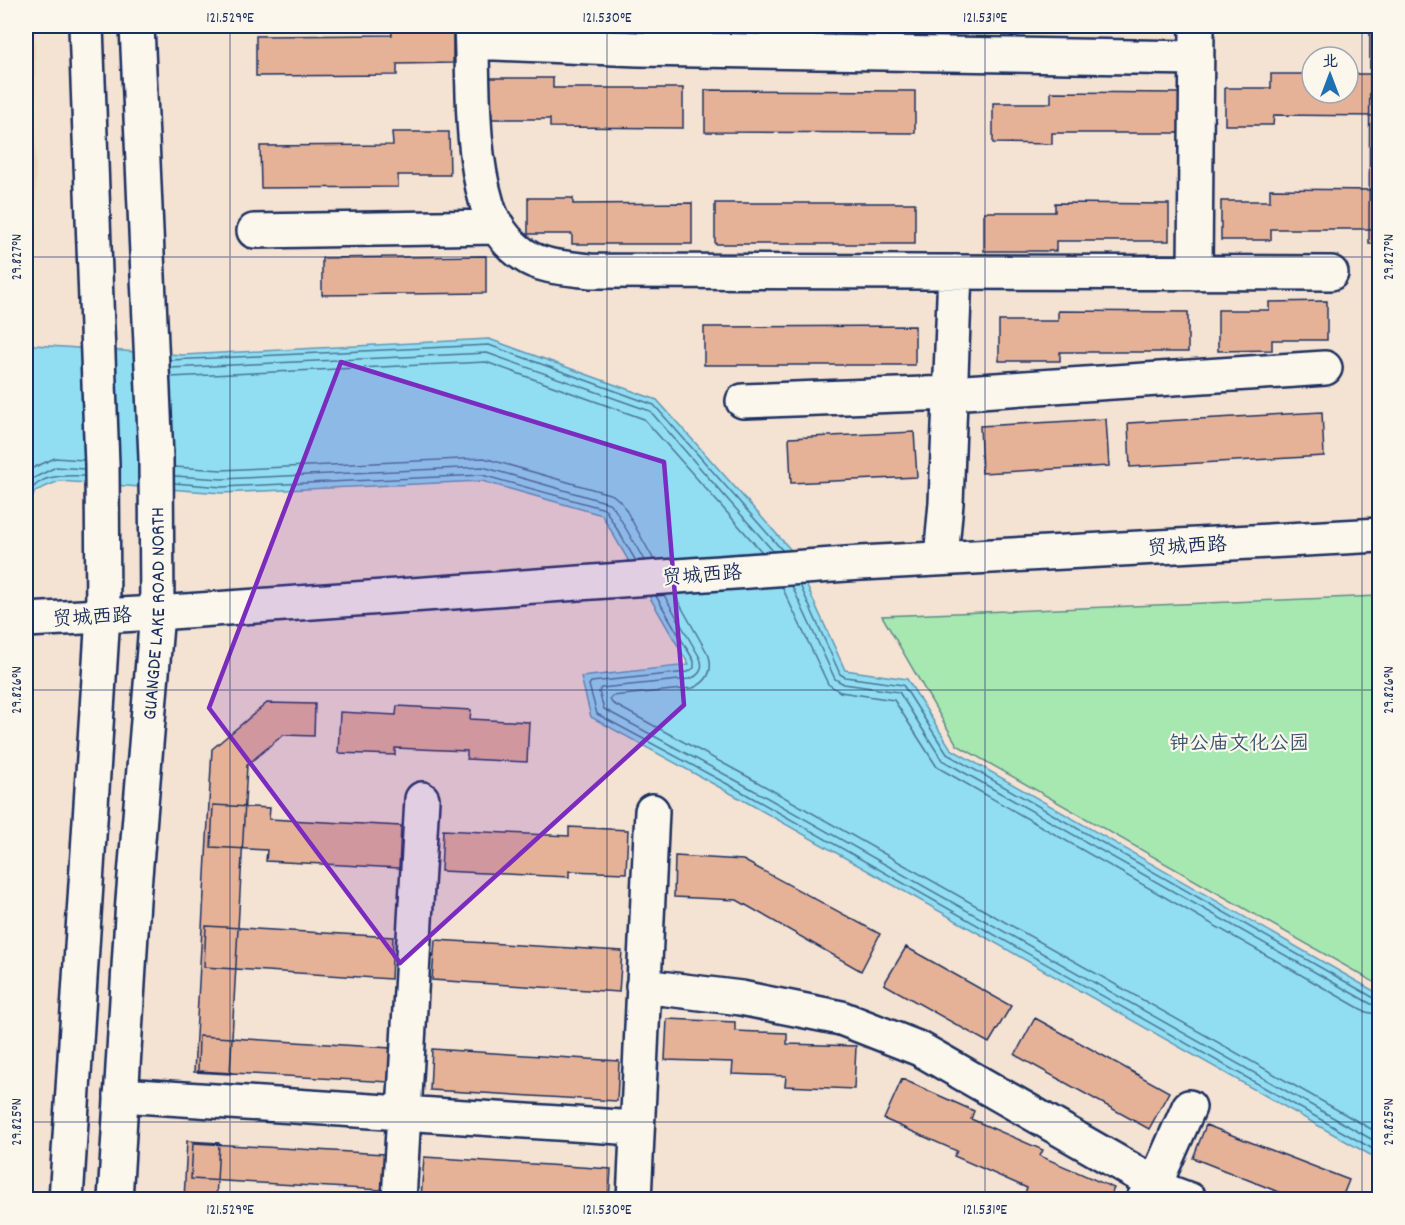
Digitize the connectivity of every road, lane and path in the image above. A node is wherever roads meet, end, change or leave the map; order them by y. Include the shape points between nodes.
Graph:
1 (86, 26) edge
2 (137, 26) edge
3 (1197, 26) edge
4 (471, 34) edge
5 (1197, 58) junction
6 (498, 227) junction
7 (254, 231) dead end
8 (955, 272) junction
9 (1195, 273) junction
10 (1331, 273) dead end
11 (1325, 368) dead end
12 (950, 393) junction
13 (743, 401) dead end
14 (1380, 535) edge
15 (941, 558) junction
16 (157, 613) junction
17 (103, 615) junction
18 (26, 620) edge
19 (422, 799) dead end
20 (652, 811) dead end
21 (643, 986) junction
22 (121, 1095) junction
23 (1190, 1107) dead end
24 (405, 1113) junction
25 (636, 1128) junction
26 (1149, 1192) edge
27 (66, 1200) edge
28 (115, 1200) edge
29 (399, 1200) edge
30 (634, 1200) edge
31 (1190, 1200) edge

1 - 17 main road via 102,465
2 - 16 main road, GUANGDE LAKE ROAD NORTH via 156,458
3 - 5 main road
4 - 5 main road via 649,50
4 - 6 main road via 477,153 487,205
5 - 9 main road
6 - 7 main road
6 - 8 main road via 524,256 555,267 590,271
8 - 9 main road
8 - 12 main road
9 - 10 main road
11 - 12 main road
12 - 13 main road
12 - 15 main road
14 - 15 main road, 贸城西路
15 - 16 main road, 贸城西路
16 - 17 main road, 贸城西路
16 - 22 main road, GUANGDE LAKE ROAD NORTH
17 - 18 main road, 贸城西路
17 - 27 main road
19 - 24 main road
20 - 21 main road
21 - 25 main road
21 - 26 main road via 741,998 842,1018 920,1049
22 - 24 main road
22 - 28 main road, GUANGDE LAKE ROAD NORTH
23 - 26 main road
24 - 25 main road
24 - 29 main road
25 - 30 main road
26 - 31 main road

